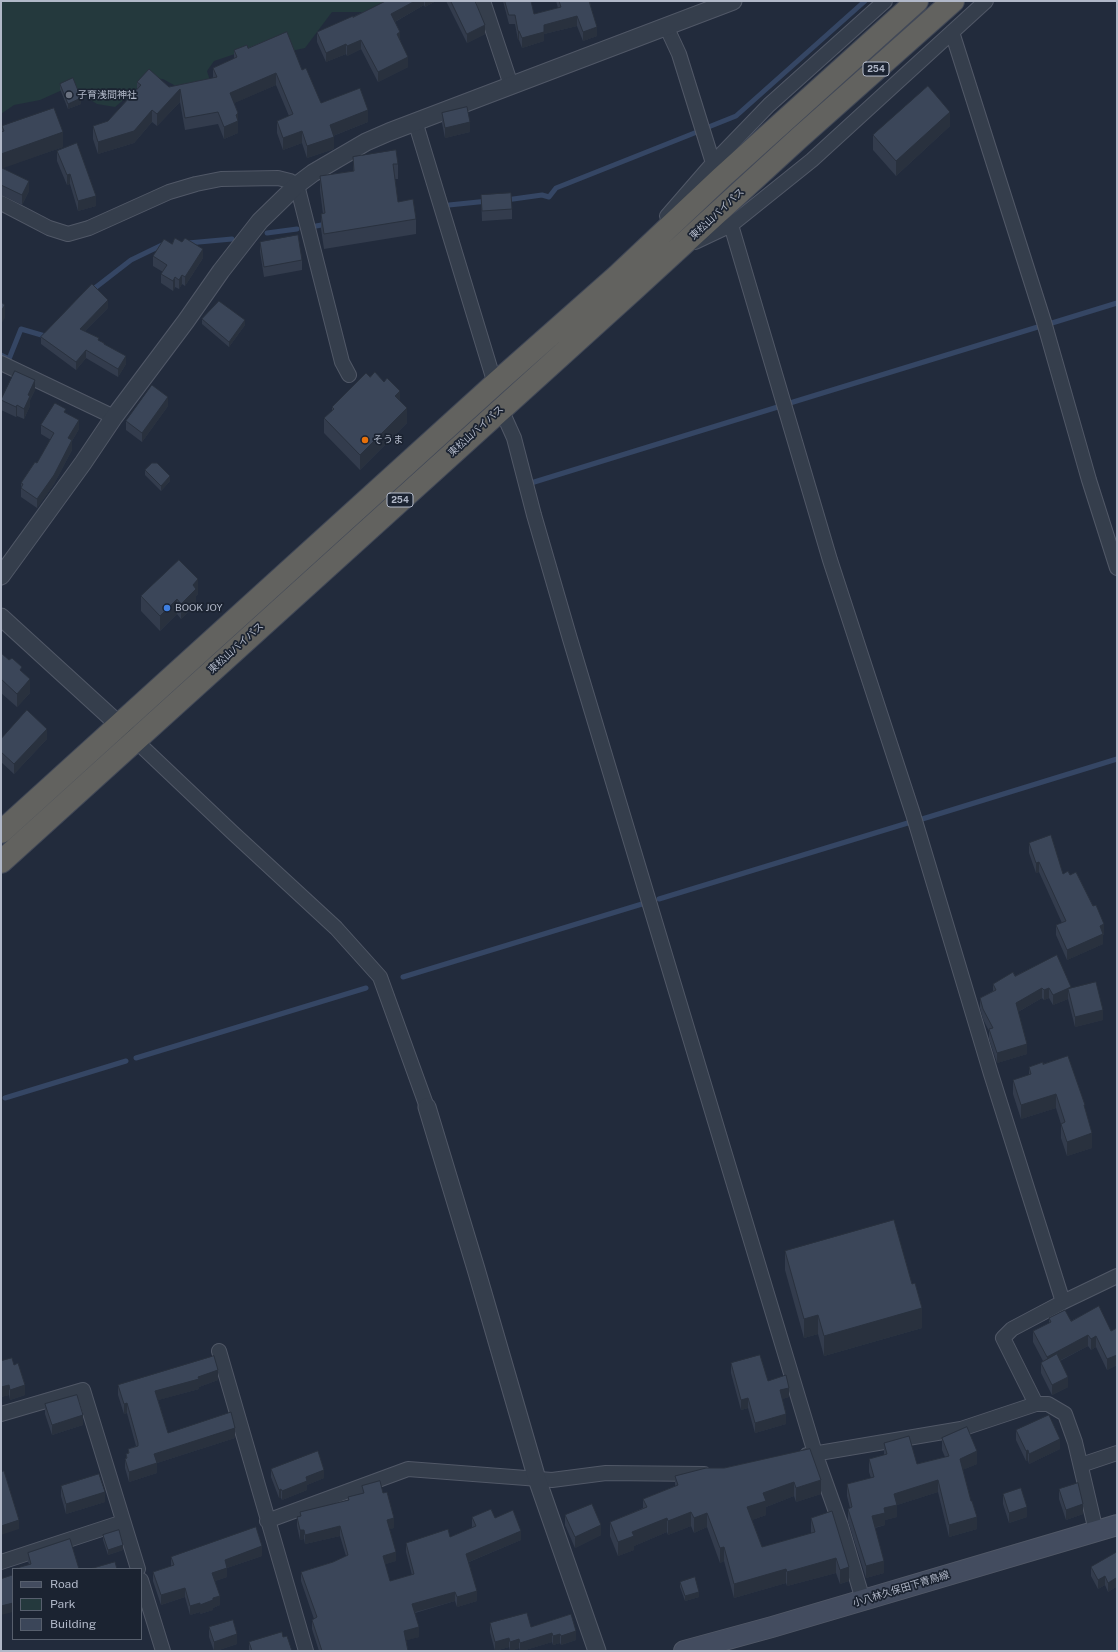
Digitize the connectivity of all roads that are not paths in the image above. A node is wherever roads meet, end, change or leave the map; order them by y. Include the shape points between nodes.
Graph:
1 (483, 1) edge
2 (733, 1) edge
3 (885, 1) edge
4 (917, 1) edge
5 (953, 1) edge
6 (986, 1) edge
7 (666, 26) junction
8 (952, 32) junction
9 (511, 85) junction
10 (415, 121) junction
11 (713, 163) junction
12 (297, 185) junction
13 (1, 203) edge
14 (731, 225) junction
15 (674, 253) junction
16 (638, 256) junction
17 (1, 363) edge
18 (349, 375) dead end
19 (495, 384) junction
20 (501, 409) junction
21 (114, 417) junction
22 (1117, 568) edge
23 (1, 576) edge
24 (1, 617) edge
25 (120, 724) junction
26 (135, 740) junction
27 (1, 832) edge
28 (1, 862) edge
29 (427, 1108) joint
30 (1117, 1276) edge
31 (1063, 1302) junction
32 (219, 1351) dead end
33 (1036, 1404) junction
34 (1, 1414) edge
35 (815, 1453) junction
36 (1117, 1453) edge
37 (794, 1458) edge
38 (1081, 1464) junction
39 (714, 1474) edge
40 (537, 1479) junction
41 (267, 1521) junction
42 (123, 1522) junction
43 (1117, 1525) edge
44 (1096, 1531) junction
45 (1, 1562) edge
46 (138, 1568) edge
47 (142, 1583) edge
48 (863, 1600) junction
49 (163, 1651) edge
50 (306, 1651) edge
51 (597, 1651) edge
52 (684, 1651) edge

1 - 9 street
2 - 7 street
3 - 11 street via 769,105
4 - 16 highway, 254
5 - 15 highway, 東松山バイパス / 254
6 - 8 street
7 - 9 street
7 - 11 street via 679,54
8 - 14 street via 812,160
8 - 22 street via 1044,322
9 - 10 street
10 - 12 street via 334,160
10 - 19 street
11 - 16 street via 659,225
12 - 13 street via 278,178 221,180 196,184 169,192 89,228 68,234 49,228
12 - 18 street via 342,362
12 - 21 street via 260,221 240,245
14 - 15 street
14 - 31 street via 830,560 913,814
15 - 20 highway, 東松山バイパス / 254
16 - 19 highway, 254
17 - 21 street
19 - 25 highway, 254
20 - 26 highway, 東松山バイパス / 254
20 - 35 street via 514,438 568,632
21 - 23 street
24 - 25 street
25 - 26 street
25 - 27 highway, 254
26 - 28 highway, 東松山バイパス / 254
26 - 29 street via 336,928 380,977
29 - 40 street
30 - 31 street
31 - 33 street via 1012,1329 1003,1338
32 - 41 street
33 - 35 street via 961,1429
33 - 38 street via 1048,1404 1065,1414
34 - 42 street via 83,1390
35 - 37 street
35 - 48 street via 841,1526
36 - 38 street
38 - 44 street
39 - 40 street via 606,1473 552,1480
40 - 41 street via 408,1469
40 - 51 street
41 - 50 street
42 - 45 street
42 - 46 street
43 - 44 main road, 小八林久保田下青鳥線
44 - 48 main road, 小八林久保田下青鳥線
47 - 49 street
48 - 52 main road, 小八林久保田下青鳥線

